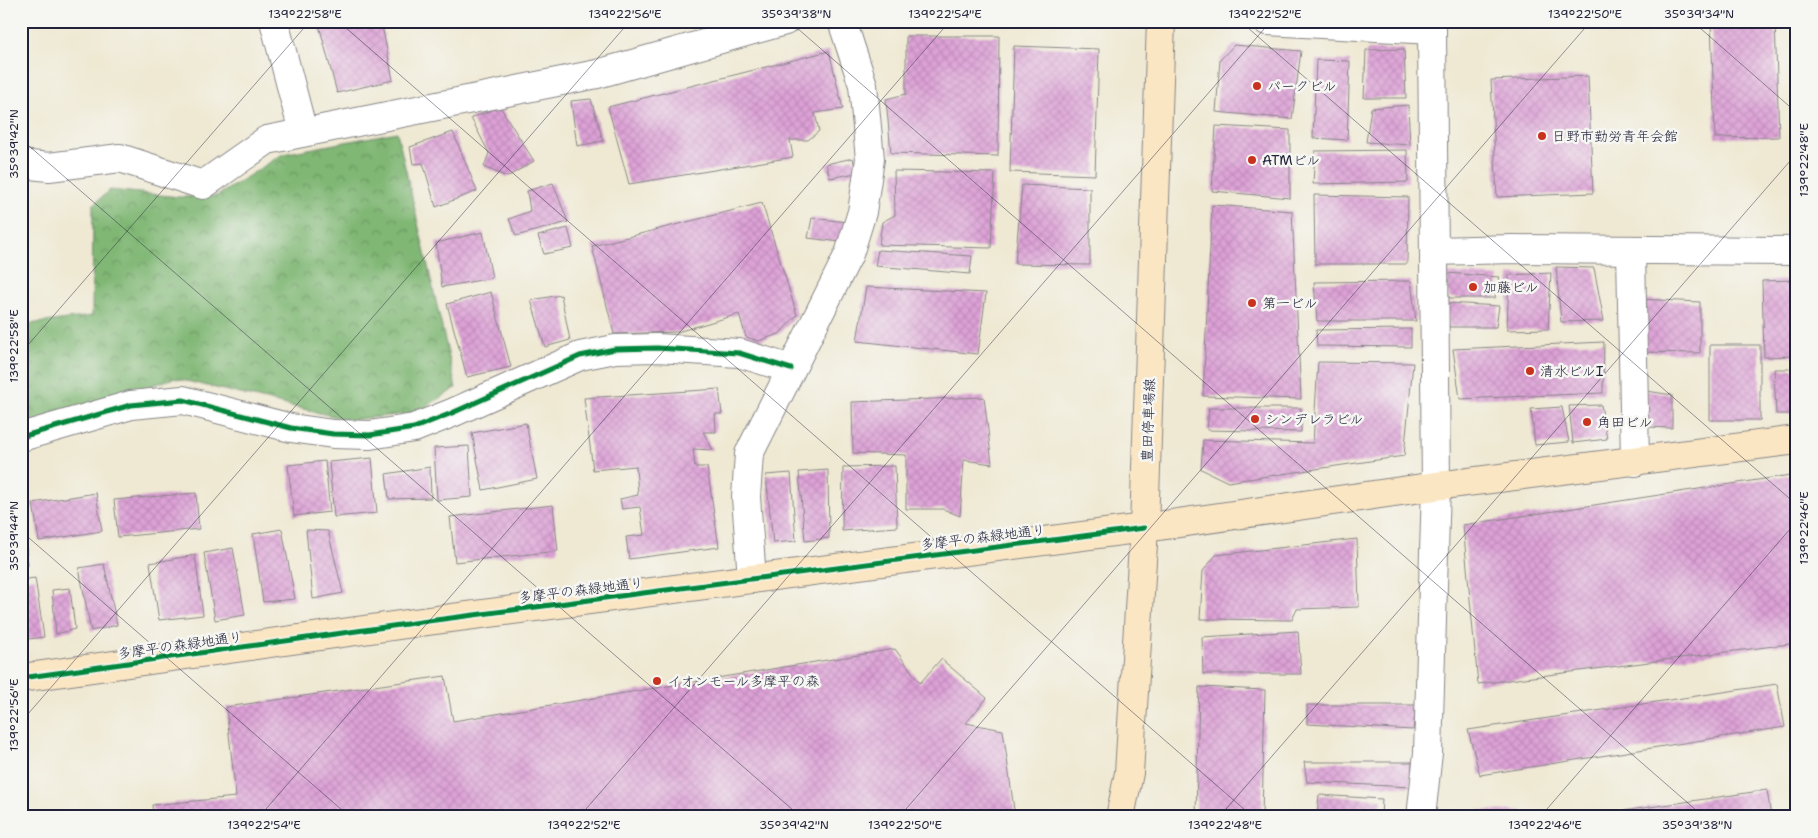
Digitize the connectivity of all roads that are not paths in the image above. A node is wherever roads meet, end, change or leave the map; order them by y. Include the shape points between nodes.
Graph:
1 (274, 21) edge
2 (786, 21) edge
3 (842, 21) edge
4 (1161, 21) edge
5 (1267, 21) edge
6 (1432, 26) edge
7 (303, 132) junction
8 (21, 164) edge
9 (1631, 251) junction
10 (1797, 251) edge
11 (1434, 252) junction
12 (791, 369) junction
13 (21, 437) edge
14 (1797, 440) edge
15 (1635, 462) junction
16 (1436, 486) junction
17 (1144, 528) junction
18 (752, 579) junction
19 (21, 678) edge
20 (1120, 817) edge
21 (1421, 817) edge

1 - 7 street
2 - 7 street via 597,74
3 - 12 street via 863,86 870,159 864,204 849,254
4 - 17 street, 豊田停車場線
5 - 6 street
6 - 11 street
7 - 8 street via 268,140 203,185 120,158 49,167
9 - 10 street
9 - 11 street via 1512,249
9 - 15 street
11 - 16 street
12 - 13 street via 738,354 657,348 615,350 580,356 414,428 370,435 290,428 182,400 131,404
12 - 18 street via 749,454 746,497
14 - 15 street, 多摩平の森緑地通り
15 - 16 street, 多摩平の森緑地通り
16 - 17 street, 多摩平の森緑地通り
16 - 21 street via 1428,753
17 - 18 street, 多摩平の森緑地通り
17 - 20 street, 豊田停車場線 via 1129,773
18 - 19 street, 多摩平の森緑地通り

